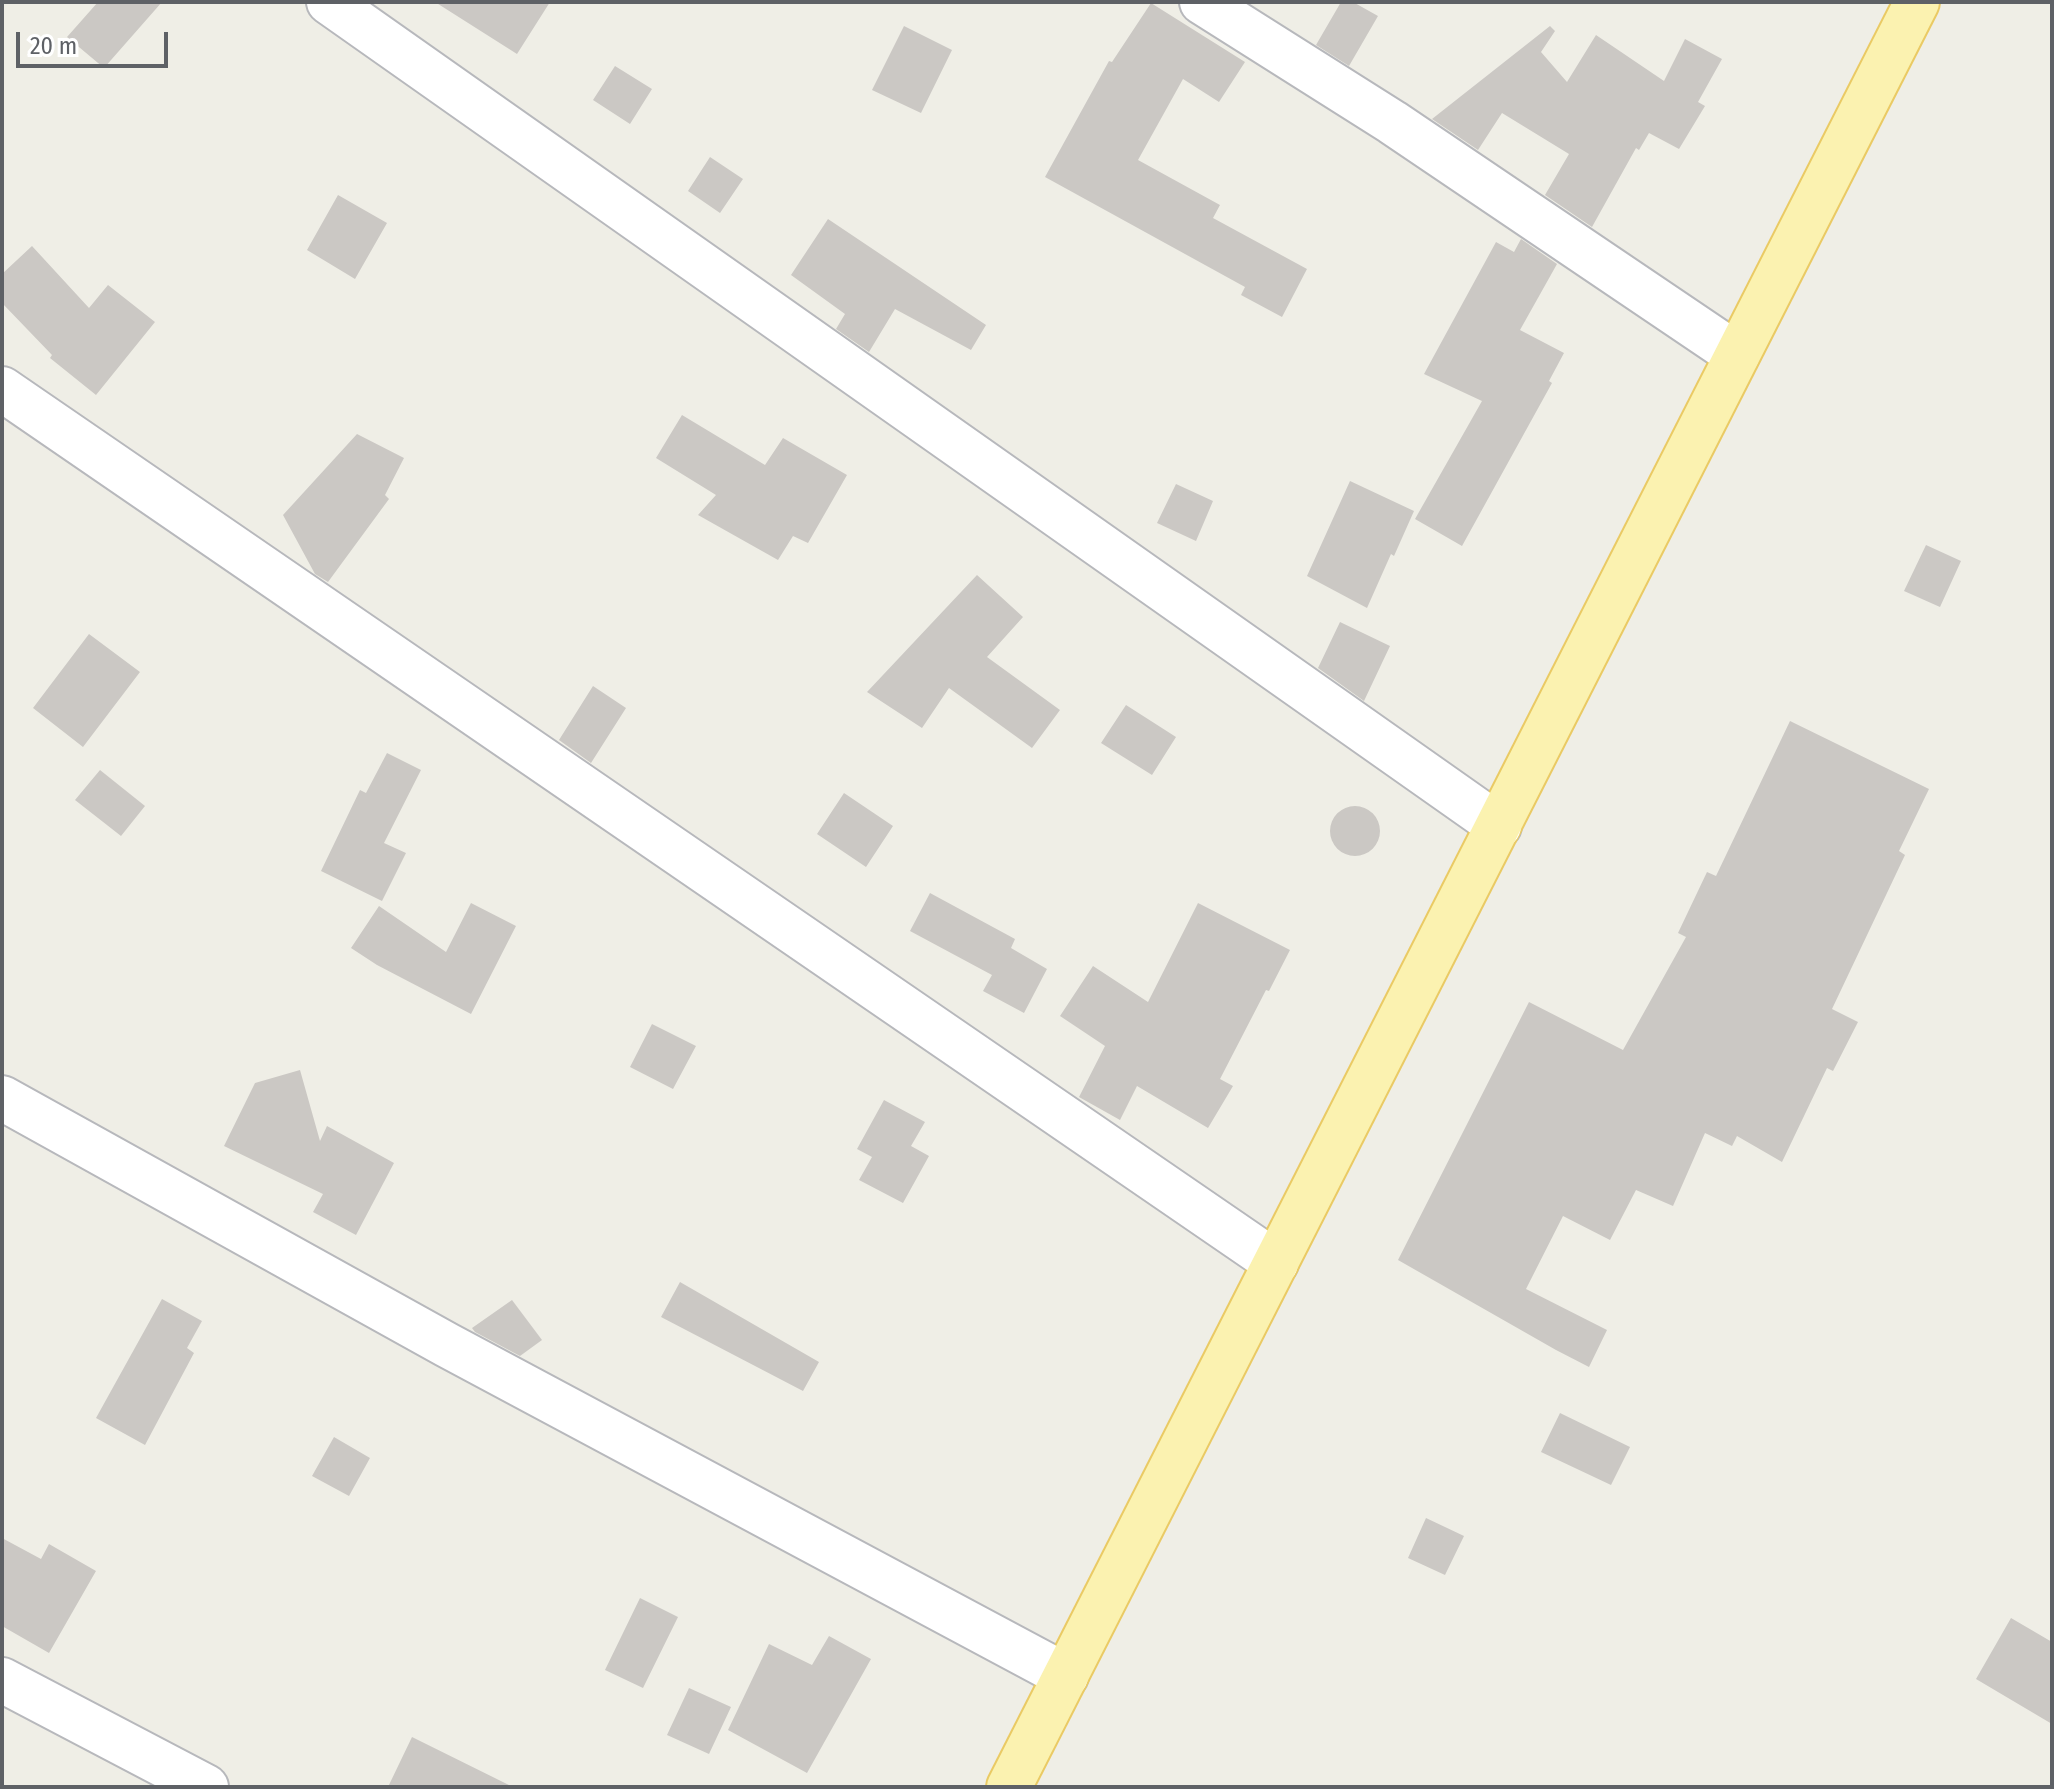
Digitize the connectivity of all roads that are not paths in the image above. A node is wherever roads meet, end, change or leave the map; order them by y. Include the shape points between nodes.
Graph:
1 (329, 2) edge
2 (1202, 2) edge
3 (1917, 2) edge
4 (1737, 355) junction
5 (2, 389) edge
6 (1499, 826) junction
7 (2, 1098) edge
8 (1276, 1263) junction
9 (1066, 1676) junction
10 (2, 1680) edge
11 (206, 1787) edge
12 (1009, 1787) edge

1 - 6 street
2 - 4 street via 1392,122
3 - 4 main road
4 - 6 main road
5 - 8 street
6 - 8 main road
7 - 9 street via 447,1345
8 - 9 main road
9 - 12 main road
10 - 11 street

